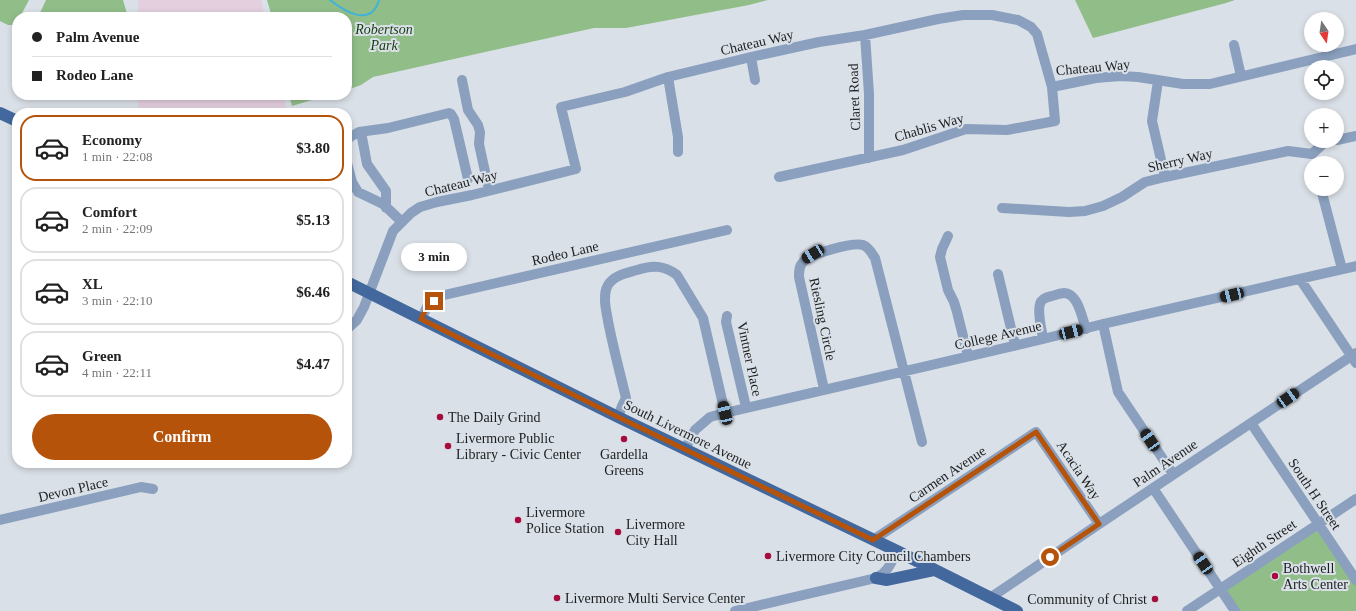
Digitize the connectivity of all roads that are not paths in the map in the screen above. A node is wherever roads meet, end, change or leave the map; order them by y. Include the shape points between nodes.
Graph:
1 (865, 35) junction
2 (1234, 45) dead end
3 (1356, 49) edge
4 (1326, 52) edge
5 (1327, 56) junction
6 (751, 57) junction
7 (1241, 76) junction
8 (668, 77) junction
9 (462, 80) dead end
10 (755, 80) dead end
11 (1158, 81) junction
12 (1052, 87) junction
13 (468, 110) junction
14 (0, 113) edge
15 (452, 116) junction
16 (12, 119) edge
17 (361, 132) junction
18 (352, 136) edge
19 (1356, 136) edge
20 (1344, 139) edge
21 (678, 152) dead end
22 (481, 156) junction
23 (1304, 156) edge
24 (869, 158) junction
25 (463, 161) junction
26 (779, 177) dead end
27 (1165, 177) junction
28 (468, 179) dead end
29 (352, 182) edge
30 (490, 190) junction
31 (1323, 196) edge
32 (386, 208) junction
33 (1002, 208) dead end
34 (402, 221) junction
35 (727, 230) dead end
36 (948, 236) dead end
37 (1356, 266) edge
38 (1342, 269) junction
39 (998, 274) dead end
40 (1300, 279) junction
41 (352, 285) edge
42 (370, 295) junction
43 (727, 316) dead end
44 (421, 319) junction
45 (352, 324) edge
46 (1103, 324) junction
47 (1086, 328) junction
48 (1043, 339) junction
49 (1016, 345) junction
50 (968, 356) junction
51 (1354, 357) edge
52 (903, 371) junction
53 (824, 389) junction
54 (746, 408) junction
55 (725, 413) junction
56 (618, 417) junction
57 (1251, 423) junction
58 (1036, 432) joint
59 (922, 442) dead end
60 (685, 449) junction
61 (1173, 474) junction
62 (1153, 488) junction
63 (153, 489) dead end
64 (1356, 499) edge
65 (0, 520) edge
66 (1099, 524) junction
67 (1318, 524) junction
68 (873, 540) junction
69 (897, 551) junction
70 (935, 570) junction
71 (876, 578) junction
72 (1356, 580) edge
73 (1221, 589) junction
74 (990, 598) junction
75 (735, 611) edge
76 (1016, 611) edge
77 (1187, 611) edge
78 (1235, 611) edge

1 - 6 street, Chateau Way
1 - 12 street, Chateau Way via 938,18 963,15 992,15 1018,20 1031,27 1036,34
1 - 24 street, Claret Road via 869,94
2 - 7 street
3 - 5 street, Chateau Way
4 - 5 street
5 - 7 street, Chateau Way
6 - 8 street, Chateau Way
6 - 10 street
7 - 11 street, Chateau Way via 1210,84
8 - 21 street
8 - 30 street, Chateau Way via 625,92 561,108 576,169
9 - 13 street
11 - 12 street, Chateau Way via 1120,76
11 - 27 street via 1152,121
12 - 24 street, Chablis Way via 1055,121 1007,130 966,129 903,150
13 - 15 street
13 - 22 street via 480,132
14 - 16 main road
15 - 17 street via 449,113 408,124
15 - 25 street
17 - 18 street
17 - 32 street via 367,164 386,191
19 - 20 street
22 - 25 street
22 - 30 street
23 - 27 street, Sherry Way via 1288,151
24 - 26 street, Chablis Way
25 - 28 street
27 - 33 street, Sherry Way via 1145,182 1122,197 1085,211
29 - 32 street via 358,192
30 - 34 street, Chateau Way via 420,207
31 - 38 street
32 - 34 street
34 - 42 street, Chateau Way via 393,231
35 - 44 street, Rodeo Lane via 440,296 427,307
36 - 50 street via 940,257
37 - 38 street, College Avenue
38 - 40 street, College Avenue
39 - 49 street
40 - 46 street, College Avenue
40 - 51 street
41 - 42 main road, South Livermore Avenue
42 - 44 main road, South Livermore Avenue
42 - 45 street, Chateau Way
43 - 54 street, Vintner Place via 726,322
44 - 56 main road, South Livermore Avenue
46 - 47 street, College Avenue
46 - 61 street via 1118,392
47 - 48 street, College Avenue
47 - 48 street via 1076,299 1064,293 1049,296 1040,304
48 - 49 street, College Avenue
49 - 50 street, College Avenue
50 - 52 street, College Avenue
51 - 57 street, Palm Avenue
52 - 53 street, College Avenue
52 - 53 street, Riesling Circle via 875,258 863,245 848,246 813,254 800,266 799,277
52 - 59 street
53 - 54 street, College Avenue
54 - 55 street, College Avenue
55 - 56 street via 703,318 677,276 664,267 656,266 614,278 605,292 610,332 626,398
55 - 60 street, College Avenue via 710,417 695,430
56 - 60 main road, South Livermore Avenue
57 - 61 street, Palm Avenue
57 - 67 street, South H Street
58 - 66 street, Acacia Way
58 - 68 street, Carmen Avenue
60 - 68 main road, South Livermore Avenue
61 - 62 street, Palm Avenue
62 - 66 street, Palm Avenue
62 - 73 street
63 - 65 street, Devon Place via 141,487
64 - 67 street, Eighth Street
66 - 74 street, Palm Avenue
67 - 72 street, South H Street
67 - 73 street, Eighth Street
68 - 69 main road, South Livermore Avenue
69 - 70 main road, South Livermore Avenue
69 - 71 street via 888,569
70 - 71 main road via 887,580
70 - 74 main road, South Livermore Avenue
71 - 75 street
73 - 77 street, Eighth Street
73 - 78 street
74 - 76 main road, South Livermore Avenue

